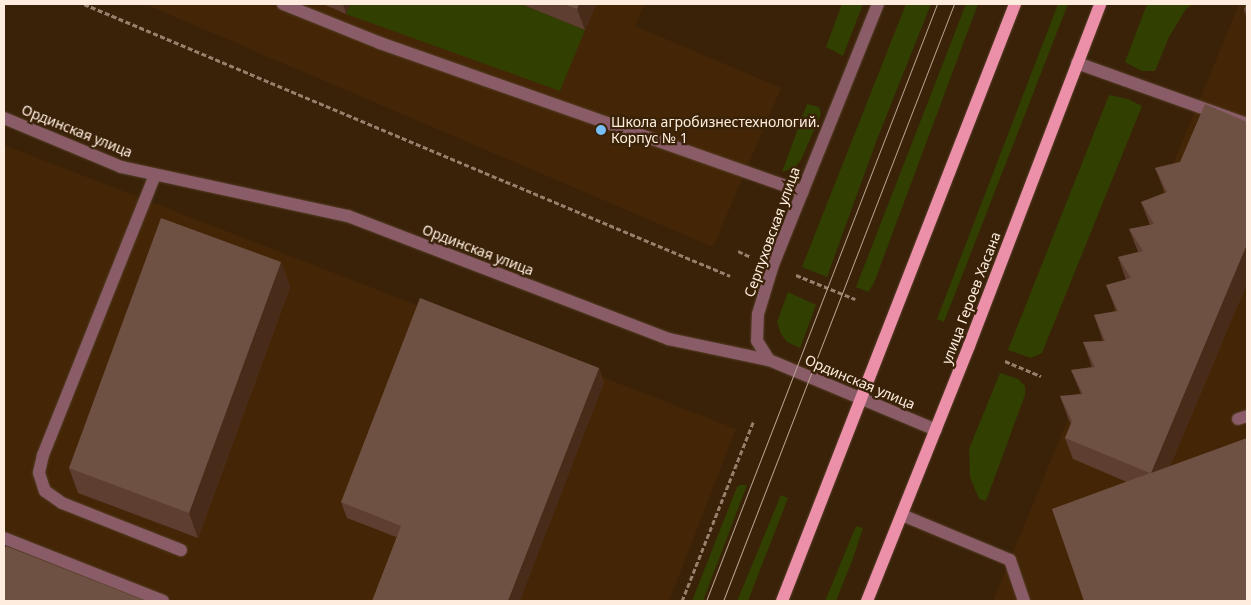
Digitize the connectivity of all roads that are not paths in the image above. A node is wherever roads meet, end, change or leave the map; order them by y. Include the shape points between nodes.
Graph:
1 (282, 4) edge
2 (878, 4) edge
3 (1015, 4) edge
4 (1100, 4) edge
5 (1077, 63) junction
6 (4, 118) edge
7 (1247, 124) edge
8 (155, 175) junction
9 (802, 192) junction
10 (770, 360) junction
11 (862, 398) junction
12 (936, 430) junction
13 (902, 515) junction
14 (4, 538) edge
15 (181, 550) dead end
16 (163, 601) edge
17 (782, 601) edge
18 (867, 601) edge
19 (1024, 601) edge

1 - 9 street via 380,43
2 - 9 street, Серпуховская улица
3 - 11 main road
4 - 5 main road, улица Героев Хасана
5 - 7 street
5 - 12 main road, улица Героев Хасана
6 - 8 street, Ординская улица via 121,167
8 - 10 street, Ординская улица via 348,216 669,339
8 - 15 street via 39,473 45,491 62,503
9 - 10 street, Серпуховская улица via 773,265 758,314 757,341
10 - 11 street, Ординская улица
11 - 12 street, Ординская улица
11 - 17 main road
12 - 13 main road, улица Героев Хасана
13 - 18 main road, улица Героев Хасана
13 - 19 street via 1010,560
14 - 16 street

